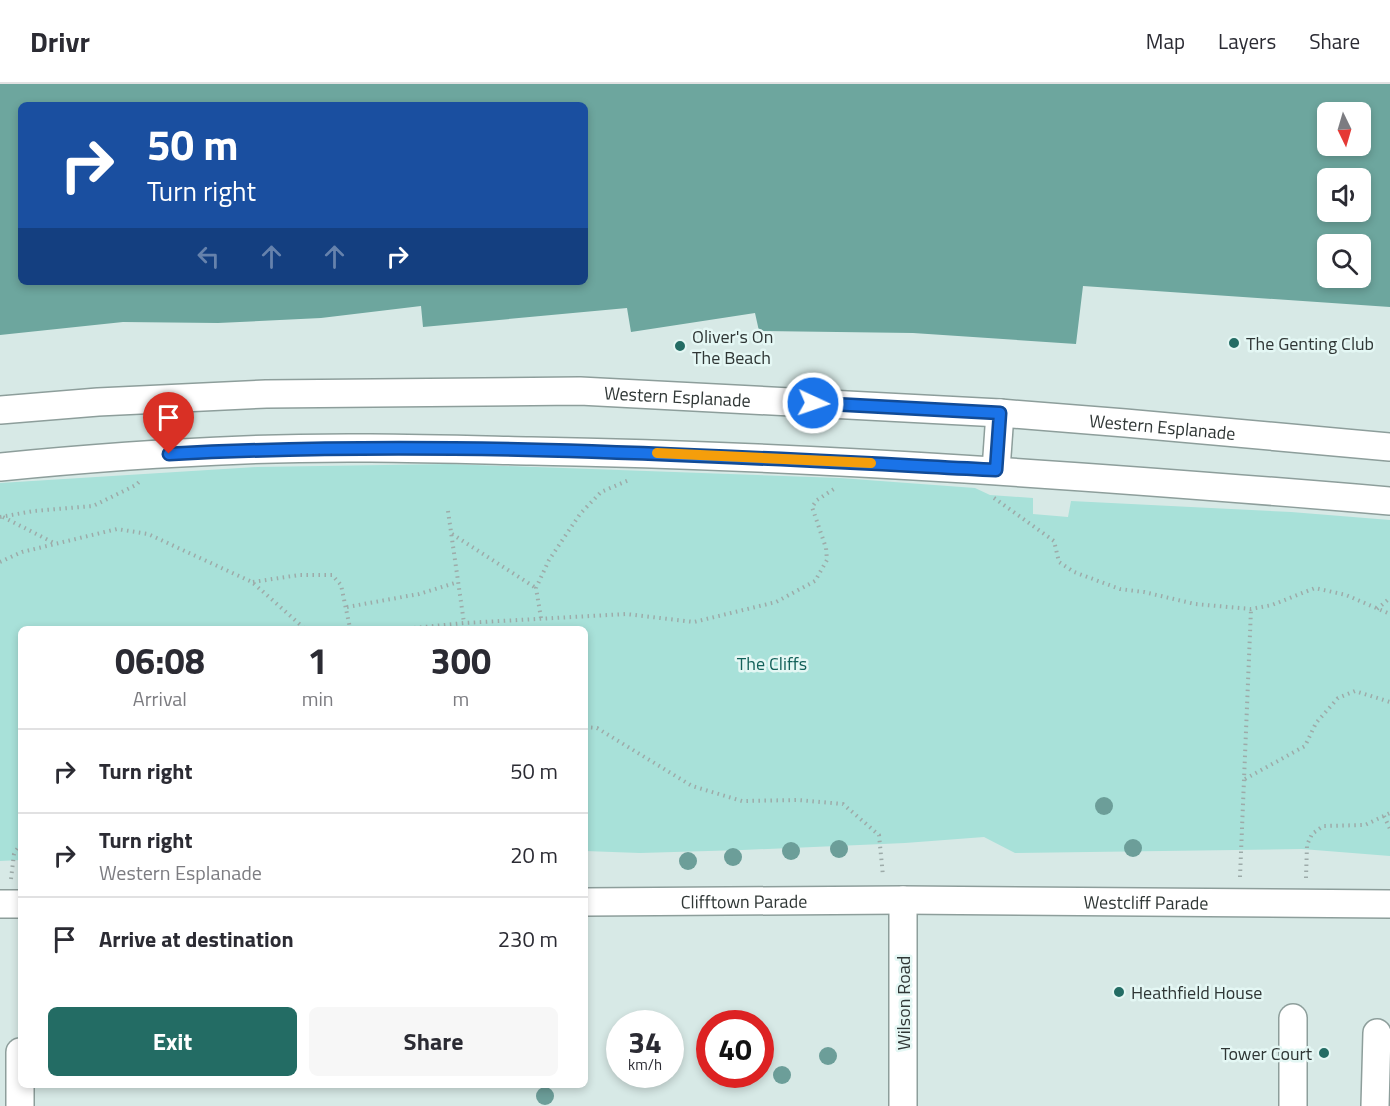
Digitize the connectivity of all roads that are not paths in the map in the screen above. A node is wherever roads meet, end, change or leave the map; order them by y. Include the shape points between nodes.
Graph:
1 (0, 411) edge
2 (1000, 413) junction
3 (1390, 447) edge
4 (0, 466) edge
5 (985, 470) junction
6 (1390, 501) edge
7 (895, 901) junction
8 (588, 903) edge
9 (1390, 904) edge
10 (1293, 1018) dead end
11 (1377, 1033) dead end
12 (20, 1088) edge
13 (20, 1106) edge
14 (903, 1106) edge
15 (1293, 1106) edge
16 (1375, 1106) edge

1 - 2 street, Western Esplanade via 266,394 580,391
2 - 3 street, Western Esplanade
2 - 5 street
4 - 5 street via 247,450 393,448 664,453
5 - 6 street
7 - 8 street, Clifftown Parade
7 - 9 street, Westcliff Parade
7 - 14 street, Wilson Road
10 - 15 street
11 - 16 street
12 - 13 street

